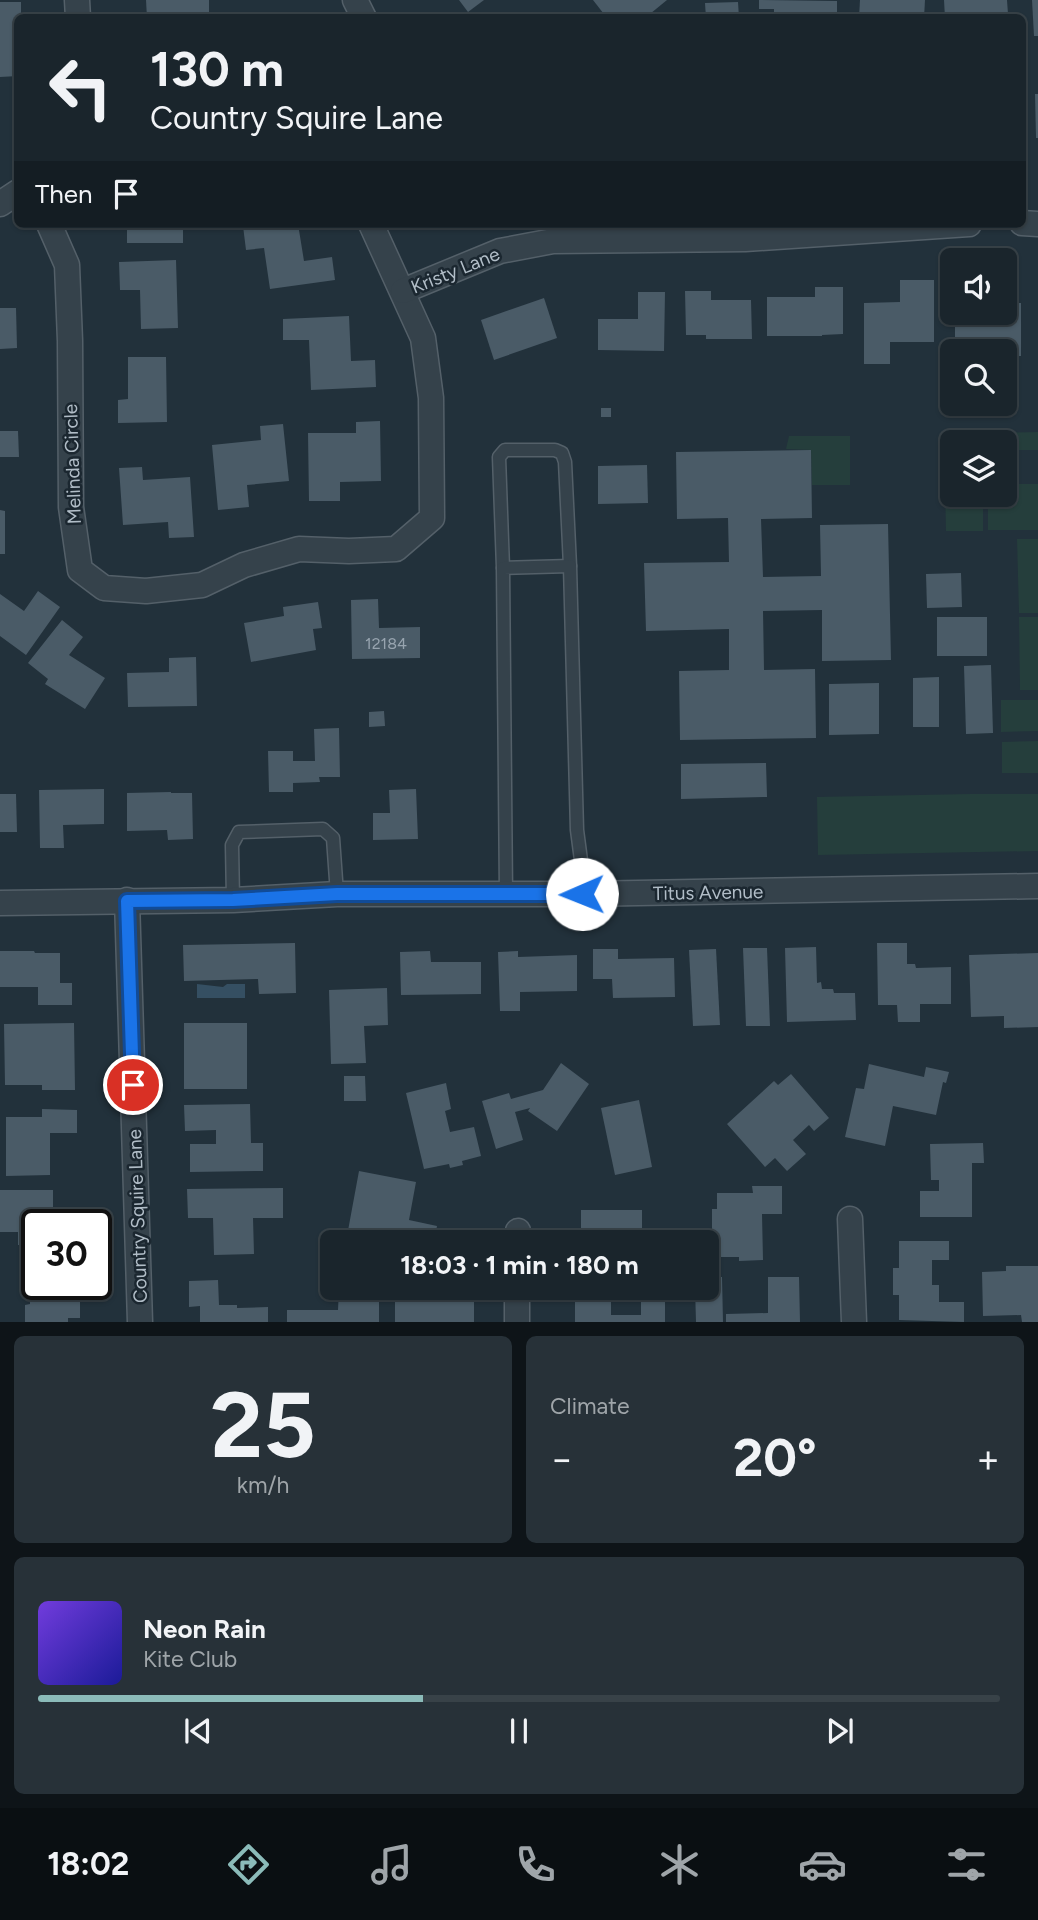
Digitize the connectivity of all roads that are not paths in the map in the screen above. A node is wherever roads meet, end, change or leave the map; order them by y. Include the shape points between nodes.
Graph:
1 (52, 228) edge
2 (373, 228) edge
3 (909, 228) edge
4 (403, 291) junction
5 (570, 566) junction
6 (503, 568) junction
7 (1038, 886) edge
8 (337, 894) junction
9 (582, 894) junction
10 (506, 895) junction
11 (233, 900) junction
12 (127, 901) junction
13 (0, 903) edge
14 (850, 1219) dead end
15 (517, 1300) edge
16 (140, 1321) edge
17 (517, 1321) edge
18 (853, 1321) edge

1 - 4 street, Melinda Circle via 67,265 71,507 80,570 103,588 146,591 202,585 244,565 299,550 396,549 432,518 431,398 423,338
2 - 4 street, Melinda Circle
3 - 4 street, Kristy Lane via 745,239 554,241 500,251
5 - 6 lane
5 - 6 lane via 562,453 505,450 499,457
5 - 9 lane
6 - 10 lane
7 - 9 street, Titus Avenue
8 - 10 street, Titus Avenue
8 - 11 street, Titus Avenue
8 - 11 lane via 333,838 323,828 239,832 232,845
9 - 10 street, Titus Avenue
11 - 12 street, Titus Avenue
12 - 13 street, Titus Avenue
12 - 16 street, Country Squire Lane
14 - 18 street
15 - 17 street

